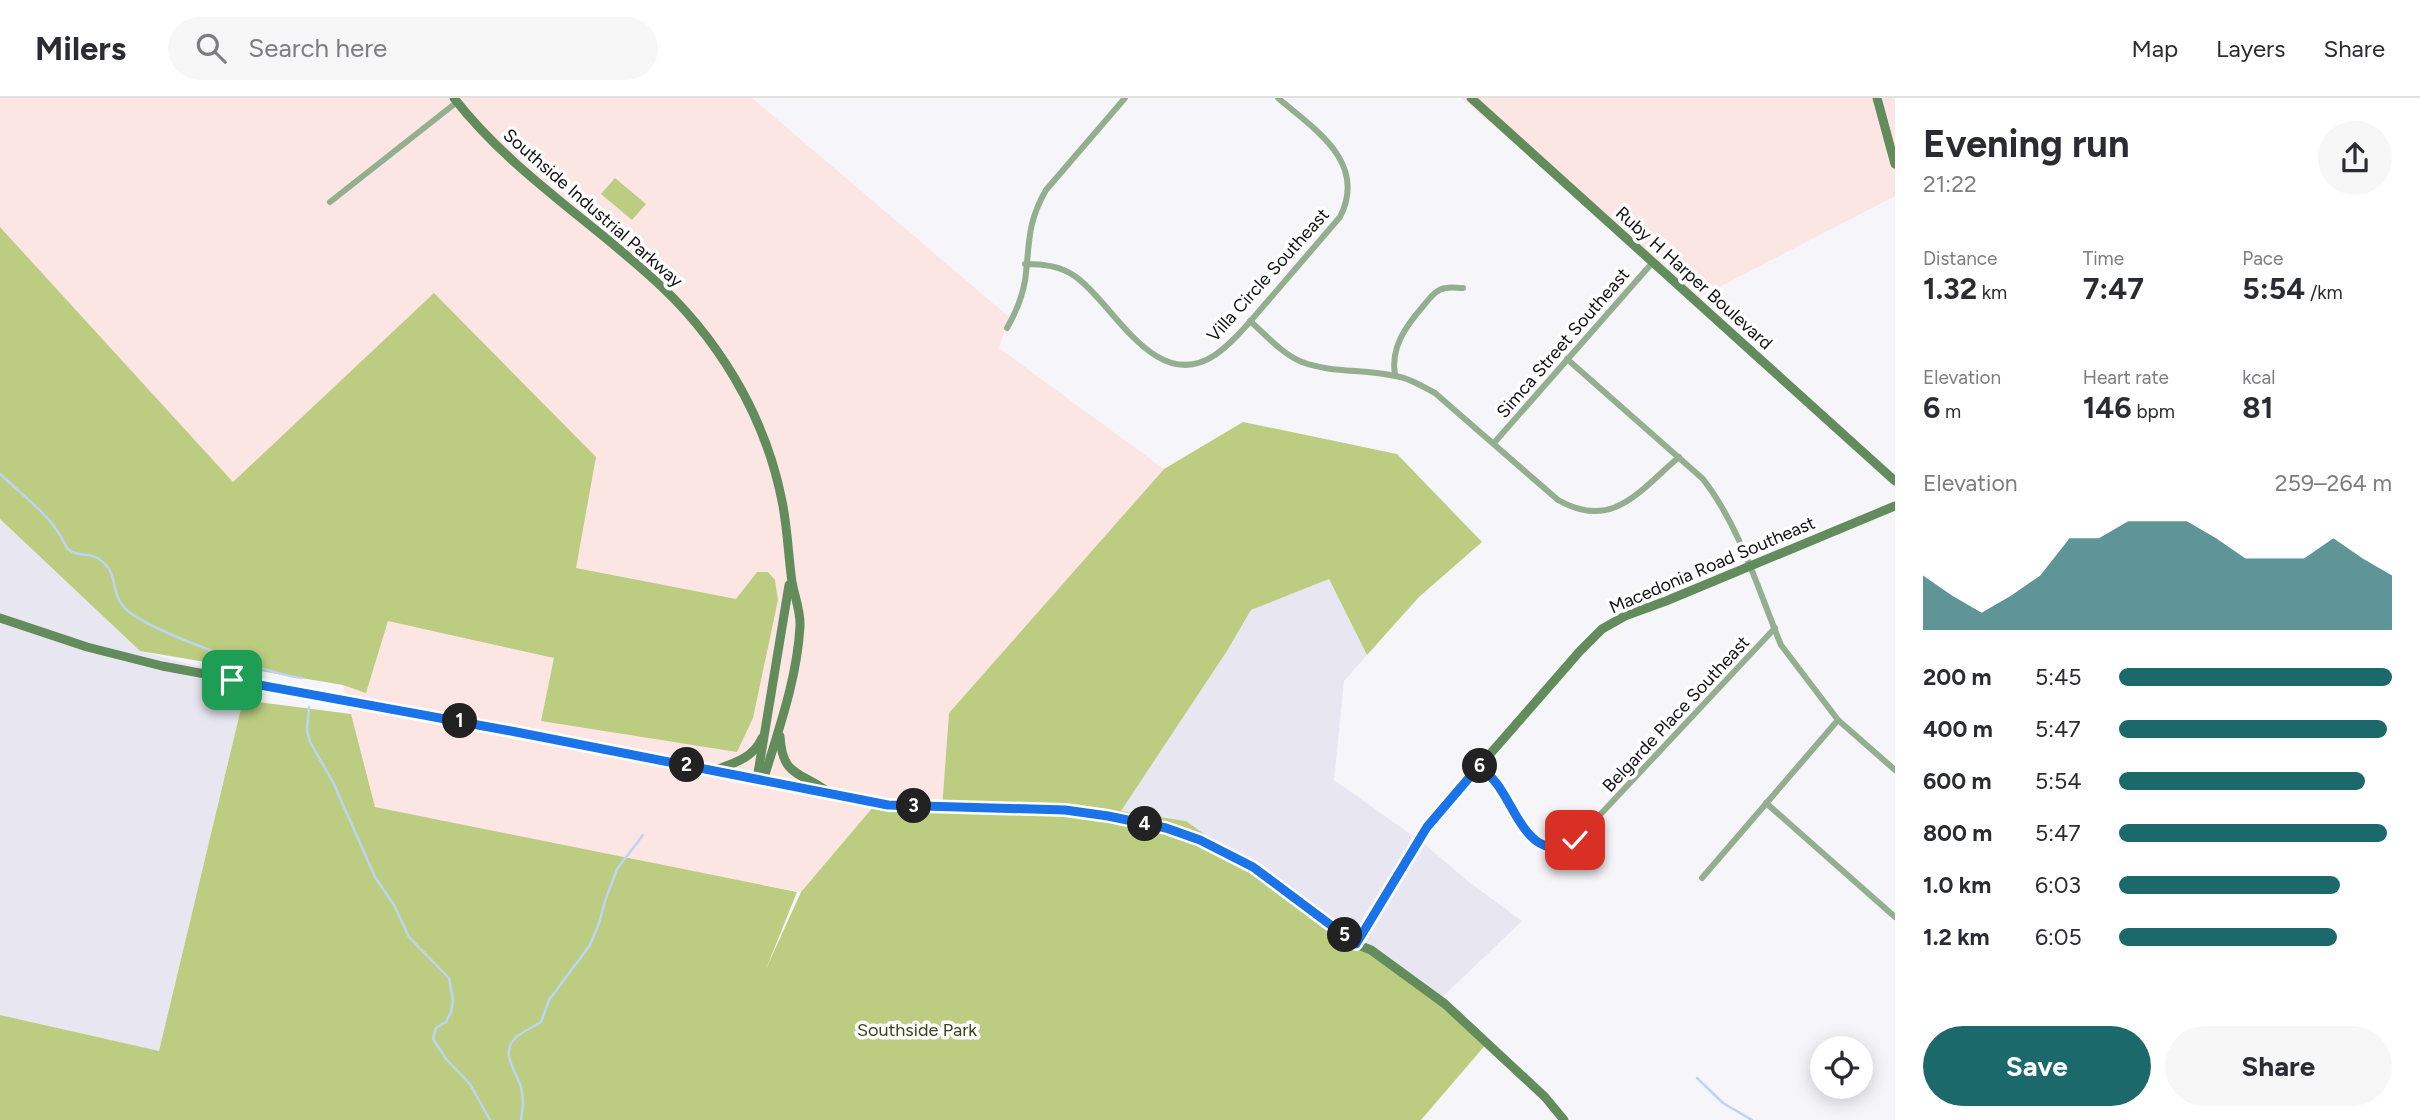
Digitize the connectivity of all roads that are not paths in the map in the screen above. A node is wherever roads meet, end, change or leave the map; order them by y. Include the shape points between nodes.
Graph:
1 (1125, 98) edge
2 (1278, 98) edge
3 (1471, 98) edge
4 (1877, 98) edge
5 (456, 100) edge
6 (1895, 164) edge
7 (330, 202) dead end
8 (1653, 261) junction
9 (1026, 264) junction
10 (1463, 288) dead end
11 (1250, 321) junction
12 (1007, 328) dead end
13 (1567, 359) junction
14 (1395, 376) junction
15 (1494, 443) junction
16 (1679, 457) junction
17 (1895, 481) edge
18 (1895, 506) edge
19 (1749, 566) junction
20 (791, 576) junction
21 (0, 617) edge
22 (1775, 628) junction
23 (772, 692) junction
24 (788, 694) junction
25 (1838, 720) junction
26 (766, 730) junction
27 (779, 732) junction
28 (1480, 765) junction
29 (713, 770) junction
30 (1895, 770) edge
31 (760, 780) junction
32 (832, 795) junction
33 (1766, 803) junction
34 (1702, 878) dead end
35 (1895, 917) edge
36 (1356, 944) junction
37 (1564, 1120) edge

1 - 9 street via 1046,190 1031,223
2 - 11 street, Villa Circle Southeast via 1340,156 1347,174 1347,198 1340,217
3 - 8 street, Ruby H Harper Boulevard
4 - 6 street
5 - 7 street
5 - 20 street, Southside Industrial Parkway via 499,148 677,301 721,356 771,458 789,540
8 - 13 street, Simca Street Southeast
8 - 17 street, Ruby H Harper Boulevard
9 - 11 street, Villa Circle Southeast via 1051,265 1075,276 1141,345 1172,363 1188,365 1213,356
9 - 12 street via 1021,296
10 - 14 street via 1444,288 1432,295 1409,322 1395,354
11 - 14 street via 1304,363
13 - 15 street, Simca Street Southeast
13 - 16 street
14 - 15 street via 1435,393
15 - 16 street via 1558,500 1591,512 1625,503
16 - 19 street via 1720,501
18 - 19 street, Macedonia Road Southeast
19 - 22 street
19 - 28 street, Macedonia Road Southeast via 1602,629
20 - 23 street, Southside Industrial Parkway
20 - 24 street, Southside Industrial Parkway via 800,624
21 - 29 street via 87,647 162,666
22 - 25 street via 1789,658
22 - 28 street, Belgarde Place Southeast via 1566,846 1549,846 1533,839
23 - 24 street
23 - 26 street, Southside Industrial Parkway
24 - 27 street, Southside Industrial Parkway
25 - 30 street
25 - 33 street
26 - 29 street via 759,746 746,758
26 - 31 street, Southside Industrial Parkway
27 - 31 street, Southside Industrial Parkway
27 - 32 street via 780,754 792,771
28 - 36 street, Macedonia Road Southeast via 1427,827
29 - 31 street
31 - 32 street
32 - 36 street via 888,805 1065,810 1166,828 1253,867
33 - 34 street
33 - 35 street
36 - 37 street via 1445,1004

